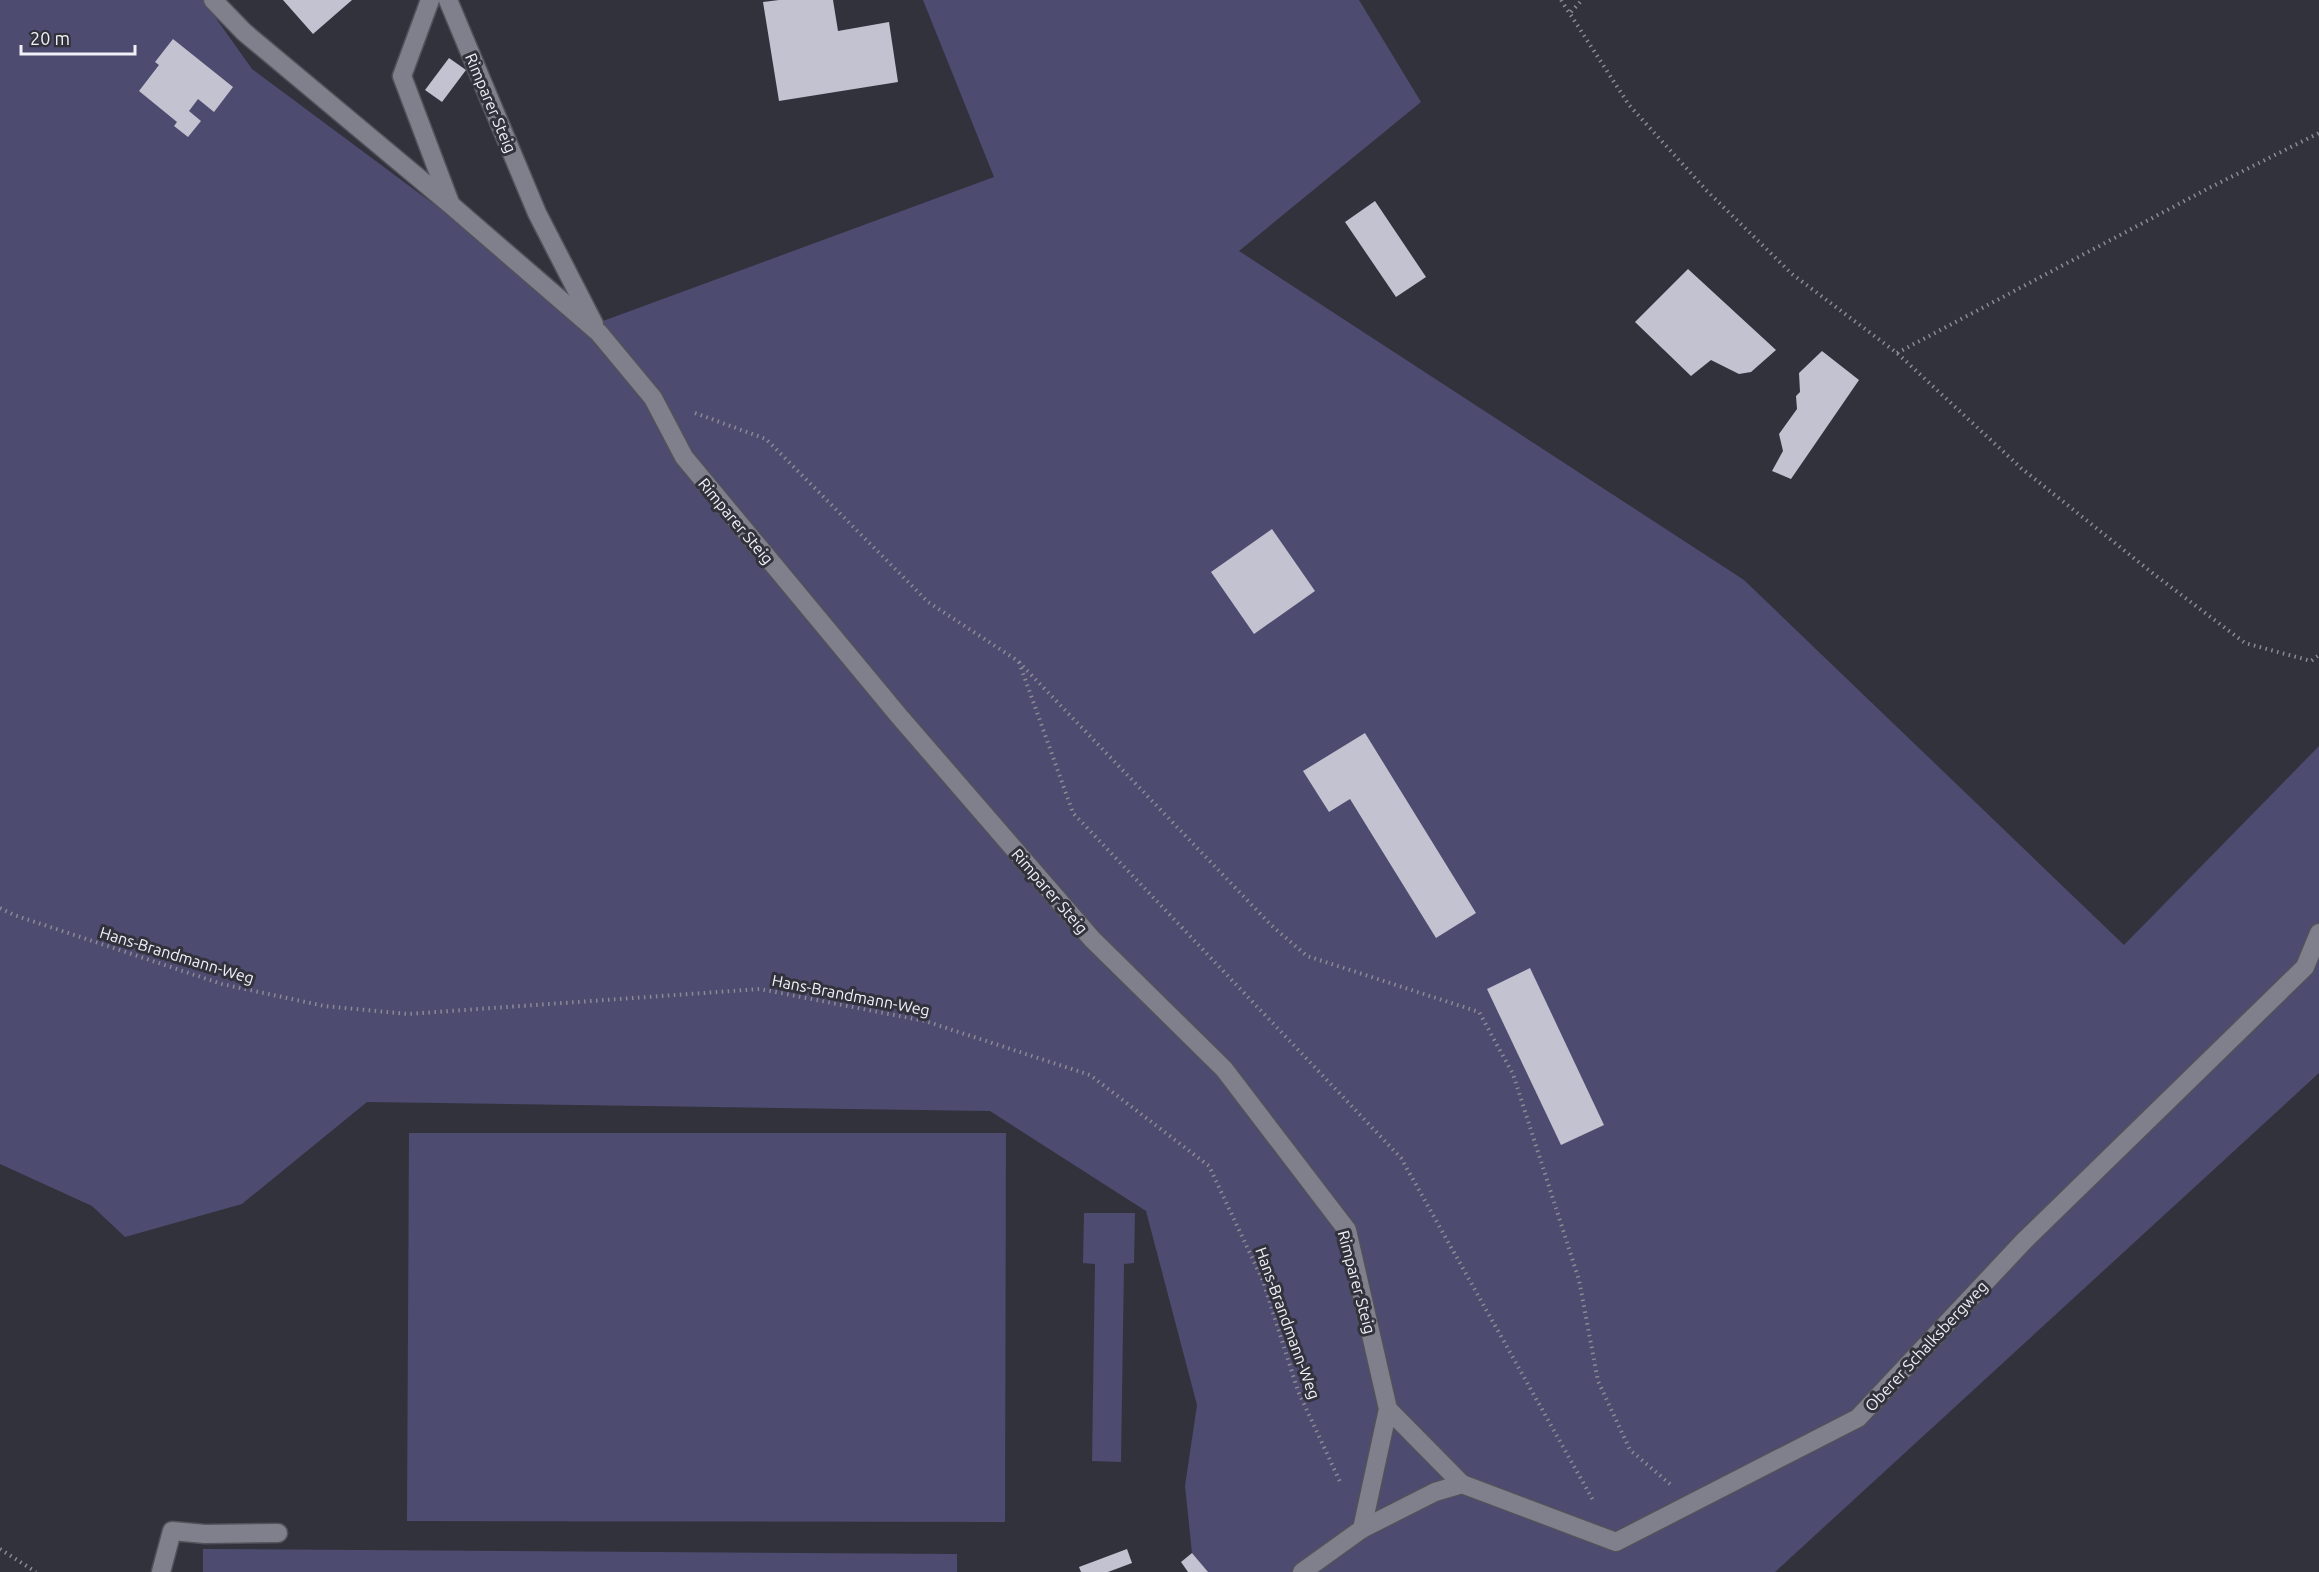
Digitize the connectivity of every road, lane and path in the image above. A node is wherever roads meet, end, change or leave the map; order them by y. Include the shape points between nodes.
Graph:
1 (213, 0) edge
2 (430, 0) edge
3 (448, 0) edge
4 (1562, 0) edge
5 (1582, 0) edge
6 (1571, 12) junction
7 (2319, 133) edge
8 (451, 205) junction
9 (598, 333) junction
10 (1897, 353) junction
11 (653, 398) junction
12 (2319, 655) edge
13 (1018, 661) junction
14 (0, 908) edge
15 (2319, 933) edge
16 (1388, 1409) junction
17 (1462, 1484) junction
18 (1694, 1503) junction
19 (1362, 1529) junction
20 (278, 1533) dead end
21 (1616, 1542) junction
22 (0, 1549) edge
23 (36, 1572) edge
24 (161, 1572) edge
25 (1302, 1572) edge

1 - 8 lane, Rimparer Steig via 253,39
2 - 8 lane, Rimparer Steig via 402,76
3 - 9 lane, Rimparer Steig via 537,213
4 - 6 path
5 - 6 path
6 - 10 path via 1629,105 1707,191 1792,274
7 - 10 path
8 - 9 lane, Rimparer Steig
9 - 11 lane, Rimparer Steig
10 - 12 path via 2021,468 2245,643 2311,661
11 - 13 path via 766,439 928,602
11 - 16 lane, Rimparer Steig via 684,457 891,707 1092,939 1224,1069 1347,1230
13 - 18 path via 1271,925 1307,956 1479,1012 1513,1074 1579,1280 1598,1381 1630,1450
13 - 21 path via 1073,813 1401,1158
14 - 19 path, Hans-Brandmann-Weg via 222,984 324,1006 408,1014 760,989 925,1021 1090,1074 1209,1166 1263,1281 1298,1391
15 - 18 lane, Oberer Schalksbergweg via 2305,967 2024,1241 1858,1418
16 - 17 lane
16 - 19 lane, Rimparer Steig
17 - 19 lane via 1435,1492
17 - 21 lane
18 - 21 lane, Oberer Schalksbergweg
19 - 25 lane
20 - 24 lane via 172,1531
22 - 23 path

